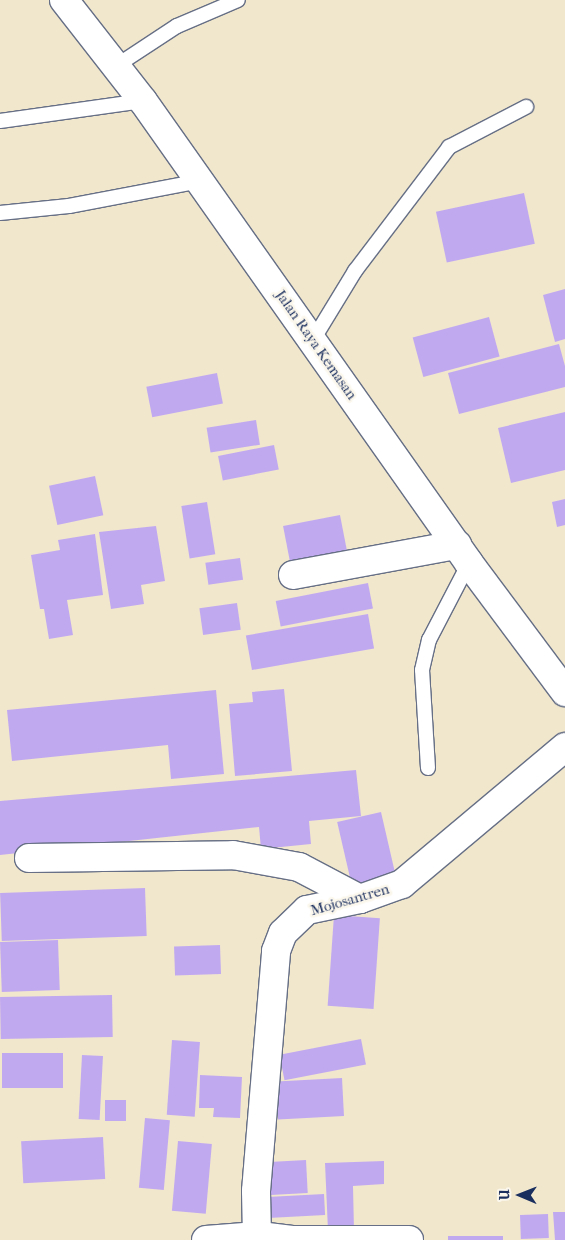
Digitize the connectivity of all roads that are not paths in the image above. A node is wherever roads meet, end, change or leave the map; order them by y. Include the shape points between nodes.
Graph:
1 (64, 0) edge
2 (238, 0) edge
3 (116, 66) junction
4 (144, 101) junction
5 (526, 108) dead end
6 (0, 121) edge
7 (200, 181) junction
8 (0, 213) edge
9 (314, 340) junction
10 (463, 554) junction
11 (293, 575) dead end
12 (561, 679) edge
13 (565, 747) edge
14 (428, 768) dead end
15 (29, 858) dead end
16 (360, 899) junction
17 (257, 1236) junction
18 (206, 1240) edge
19 (292, 1240) edge
20 (409, 1240) edge

1 - 3 street, Jalan Raya Kemasan
2 - 3 lane via 177,26
3 - 4 street, Jalan Raya Kemasan
4 - 6 lane
4 - 7 street, Jalan Raya Kemasan
5 - 9 lane via 449,147 356,270
7 - 8 lane via 70,206
7 - 9 street, Jalan Raya Kemasan
9 - 10 street, Jalan Raya Kemasan
10 - 11 street
10 - 12 street, Jalan Raya Kemasan
10 - 14 lane via 429,640 422,670
13 - 16 street, Mojosantren via 402,884
15 - 16 street via 233,855 298,867
16 - 17 street, Mojosantren via 307,910 283,933 276,951 256,1181
17 - 18 street
17 - 19 street
19 - 20 street

